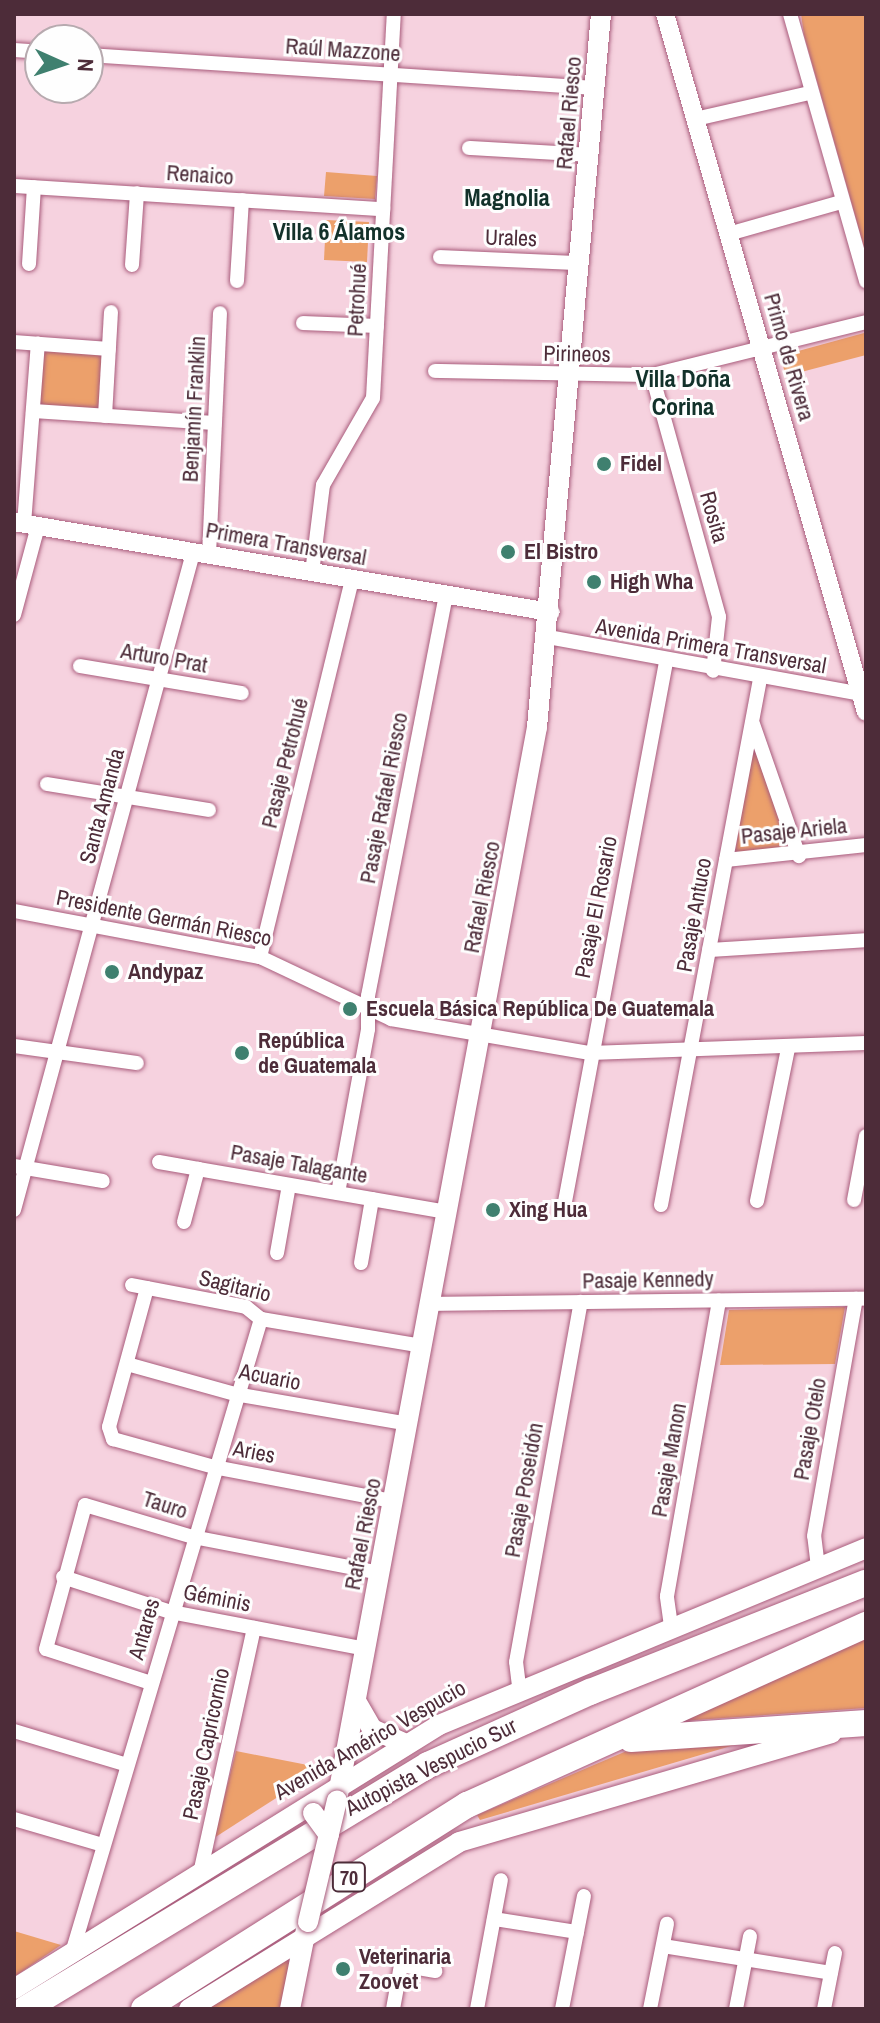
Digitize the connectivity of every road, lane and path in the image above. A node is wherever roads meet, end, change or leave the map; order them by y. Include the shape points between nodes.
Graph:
1 (394, 14) edge
2 (601, 14) edge
3 (665, 14) edge
4 (790, 14) edge
5 (104, 56) edge
6 (391, 75) junction
7 (595, 88) junction
8 (809, 93) junction
9 (695, 119) junction
10 (469, 148) dead end
11 (589, 155) junction
12 (14, 186) edge
13 (34, 187) junction
14 (137, 193) junction
15 (242, 200) junction
16 (841, 202) junction
17 (383, 209) junction
18 (728, 234) junction
19 (440, 257) dead end
20 (580, 263) junction
21 (29, 264) dead end
22 (132, 265) dead end
23 (237, 281) dead end
24 (866, 281) edge
25 (111, 312) dead end
26 (220, 313) dead end
27 (866, 322) edge
28 (303, 323) dead end
29 (377, 326) junction
30 (14, 342) edge
31 (38, 344) junction
32 (109, 349) junction
33 (762, 349) junction
34 (435, 371) dead end
35 (570, 375) junction
36 (652, 375) junction
37 (33, 411) junction
38 (105, 416) junction
39 (215, 423) junction
40 (25, 524) edge
41 (201, 554) junction
42 (312, 573) junction
43 (352, 580) junction
44 (446, 595) junction
45 (550, 612) junction
46 (14, 615) edge
47 (548, 637) junction
48 (666, 662) junction
49 (80, 666) dead end
50 (713, 671) junction
51 (159, 679) junction
52 (760, 679) junction
53 (242, 693) dead end
54 (864, 701) edge
55 (752, 721) junction
56 (47, 784) dead end
57 (127, 797) junction
58 (209, 810) dead end
59 (866, 845) edge
60 (799, 856) junction
61 (726, 860) junction
62 (14, 911) edge
63 (93, 924) junction
64 (866, 940) edge
65 (709, 950) junction
66 (260, 957) junction
67 (368, 1010) junction
68 (481, 1034) junction
69 (866, 1043) edge
70 (14, 1046) edge
71 (788, 1048) junction
72 (58, 1052) junction
73 (692, 1052) junction
74 (590, 1053) junction
75 (137, 1063) dead end
76 (866, 1136) edge
77 (159, 1162) dead end
78 (20, 1167) edge
79 (198, 1169) junction
80 (862, 1179) edge
81 (103, 1181) dead end
82 (289, 1185) junction
83 (338, 1193) junction
84 (372, 1199) junction
85 (854, 1200) dead end
86 (757, 1201) dead end
87 (661, 1205) dead end
88 (564, 1207) dead end
89 (14, 1210) edge
90 (448, 1212) junction
91 (184, 1222) dead end
92 (277, 1253) dead end
93 (361, 1263) dead end
94 (132, 1285) dead end
95 (147, 1288) junction
96 (861, 1299) edge
97 (719, 1301) junction
98 (581, 1302) junction
99 (431, 1304) junction
100 (261, 1319) junction
101 (422, 1346) junction
102 (127, 1364) junction
103 (235, 1394) junction
104 (408, 1424) junction
105 (214, 1467) junction
106 (393, 1501) junction
107 (193, 1537) junction
108 (866, 1548) edge
109 (818, 1567) junction
110 (866, 1568) edge
111 (380, 1573) junction
112 (63, 1577) junction
113 (866, 1583) edge
114 (171, 1612) junction
115 (761, 1625) junction
116 (866, 1625) edge
117 (671, 1626) junction
118 (254, 1628) junction
119 (366, 1649) junction
120 (151, 1683) junction
121 (519, 1686) junction
122 (356, 1701) junction
123 (866, 1723) edge
124 (14, 1731) edge
125 (404, 1743) junction
126 (562, 1758) junction
127 (127, 1765) junction
128 (342, 1780) junction
129 (305, 1811) junction
130 (14, 1819) edge
131 (329, 1835) junction
132 (103, 1845) junction
133 (201, 1869) junction
134 (501, 1880) dead end
135 (584, 1896) dead end
136 (494, 1919) junction
137 (667, 1924) dead end
138 (306, 1928) junction
139 (577, 1932) junction
140 (750, 1936) dead end
141 (663, 1946) junction
142 (72, 1953) junction
143 (835, 1953) dead end
144 (745, 1960) junction
145 (435, 1971) dead end
146 (831, 1973) junction
147 (20, 1998) edge
148 (144, 2009) edge
149 (189, 2009) edge
150 (290, 2009) edge
151 (393, 2009) edge
152 (477, 2009) edge
153 (562, 2009) edge
154 (650, 2009) edge
155 (736, 2009) edge
156 (824, 2009) edge

1 - 6 street, Petrohué
2 - 7 main road, Rafael Riesco
3 - 9 street, Primo de Rivera
4 - 8 street
5 - 6 street, Raúl Mazzone
6 - 7 street, Raúl Mazzone
6 - 17 street, Petrohué
7 - 11 main road, Rafael Riesco
8 - 9 street
8 - 16 street
9 - 18 street, Primo de Rivera
10 - 11 street
11 - 20 main road, Rafael Riesco
12 - 13 street, Renaico
13 - 14 street, Renaico
13 - 21 street
14 - 15 street, Renaico
14 - 22 street
15 - 17 street, Renaico
15 - 23 street
16 - 18 street
16 - 24 street
17 - 29 street, Petrohué
18 - 33 street, Primo de Rivera
19 - 20 street, Urales
20 - 35 main road, Rafael Riesco
25 - 32 street
26 - 39 street, Benjamín Franklin
27 - 33 street, Pirineos
28 - 29 street
29 - 42 street, Petrohué via 373,398 323,485
30 - 31 street
31 - 32 street
31 - 37 street
32 - 38 street
33 - 36 street, Pirineos
33 - 54 street, Primo de Rivera
34 - 35 street, Pirineos
35 - 36 street, Pirineos
35 - 45 main road, Rafael Riesco
36 - 50 street, Rosita via 719,617
37 - 38 street
37 - 40 street
38 - 39 street
39 - 41 street, Benjamín Franklin
40 - 41 street, Primera Transversal
40 - 46 street
41 - 42 street, Primera Transversal
41 - 51 street, Santa Amanda
42 - 43 street, Primera Transversal
43 - 44 street, Primera Transversal
43 - 66 street, Pasaje Petrohué
44 - 45 street, Primera Transversal
44 - 67 street, Pasaje Rafael Riesco
45 - 47 main road, Rafael Riesco
47 - 48 street, Avenida Primera Transversal
47 - 68 main road, Rafael Riesco
48 - 50 street, Avenida Primera Transversal
48 - 74 street, Pasaje El Rosario
49 - 51 street, Arturo Prat
50 - 52 street, Avenida Primera Transversal
51 - 53 street, Arturo Prat
51 - 57 street, Santa Amanda
52 - 54 street, Avenida Primera Transversal
52 - 55 street, Pasaje Antuco
55 - 60 street
55 - 61 street, Pasaje Antuco
56 - 57 street
57 - 58 street
57 - 63 street, Santa Amanda
59 - 60 street, Pasaje Ariela
60 - 61 street, Pasaje Ariela
61 - 65 street, Pasaje Antuco
62 - 63 street, Presidente Germán Riesco
63 - 66 street, Presidente Germán Riesco
63 - 72 street, Santa Amanda
64 - 65 street
65 - 73 street, Pasaje Antuco
66 - 67 street, Presidente Germán Riesco
67 - 68 street, Presidente Germán Riesco
67 - 83 street, Pasaje Rafael Riesco
68 - 74 street, Presidente Germán Riesco
68 - 90 main road, Rafael Riesco
69 - 71 street, Presidente Germán Riesco
70 - 72 street
71 - 73 street, Presidente Germán Riesco
71 - 86 street
72 - 75 street
72 - 78 street, Santa Amanda
73 - 74 street, Presidente Germán Riesco
73 - 87 street, Pasaje Antuco
74 - 88 street, Pasaje El Rosario
76 - 80 street
77 - 79 street
78 - 81 street
78 - 89 street, Santa Amanda
79 - 82 street, Pasaje Talagante
79 - 91 street, Pasaje Talagante
80 - 85 street
82 - 83 street, Pasaje Talagante
82 - 92 street
83 - 84 street, Pasaje Talagante
84 - 90 street, Pasaje Talagante
84 - 93 street
90 - 99 main road, Rafael Riesco
94 - 95 street, Sagitario
95 - 100 street, Sagitario via 246,1307
95 - 102 street
96 - 97 street, Pasaje Kennedy
96 - 109 street, Pasaje Otelo via 814,1536
97 - 98 street, Pasaje Kennedy
97 - 117 street, Pasaje Manon via 667,1596
98 - 99 street, Pasaje Kennedy
98 - 121 street, Pasaje Poseidón via 516,1662
99 - 101 main road, Rafael Riesco
100 - 101 street, Sagitario
100 - 103 street, Antares
101 - 104 main road, Rafael Riesco
102 - 103 street, Acuario
102 - 105 street, Aries via 110,1436
103 - 104 street, Acuario
103 - 105 street, Antares
104 - 106 main road, Rafael Riesco
105 - 106 street, Aries
105 - 107 street, Antares
106 - 111 main road, Rafael Riesco
107 - 111 street, Tauro
107 - 112 street, Tauro via 85,1505
107 - 114 street, Antares
108 - 109 main road, Avenida Américo Vespucio
109 - 117 main road, Avenida Américo Vespucio
110 - 115 highway
111 - 119 main road, Rafael Riesco
112 - 114 street, Géminis
112 - 120 street, Tauro via 46,1649
113 - 115 highway, Autopista Vespucio Sur
114 - 118 street, Géminis
114 - 120 street, Antares
115 - 147 highway, Autopista Vespucio Sur via 428,1765
116 - 126 highway, 70
117 - 121 main road, Avenida Américo Vespucio
118 - 119 street, Géminis
118 - 133 street, Pasaje Capricornio
119 - 122 main road, Rafael Riesco
120 - 127 street, Antares
121 - 125 main road, Avenida Américo Vespucio
122 - 125 main road via 372,1729
122 - 128 main road, Rafael Riesco
123 - 126 highway via 681,1731
123 - 138 main road via 480,1833
124 - 127 street
125 - 128 main road, Avenida Américo Vespucio
126 - 148 highway, 70 via 415,1834
127 - 132 street, Antares
128 - 129 main road, Avenida Américo Vespucio
128 - 131 main road, Rafael Riesco, bridge
129 - 131 main road, bridge
129 - 133 main road, Avenida Américo Vespucio
130 - 132 street
131 - 138 main road, Rafael Riesco, bridge
132 - 142 street, Antares
133 - 142 main road, Avenida Américo Vespucio
134 - 136 street
135 - 139 street
136 - 139 street
136 - 152 street
137 - 141 street
138 - 149 main road
138 - 150 main road, Rafael Riesco
139 - 153 street
140 - 144 street
141 - 144 street
141 - 154 street
142 - 147 main road, Avenida Américo Vespucio
143 - 146 street
144 - 146 street
144 - 155 street
145 - 151 street via 401,1965
146 - 156 street

